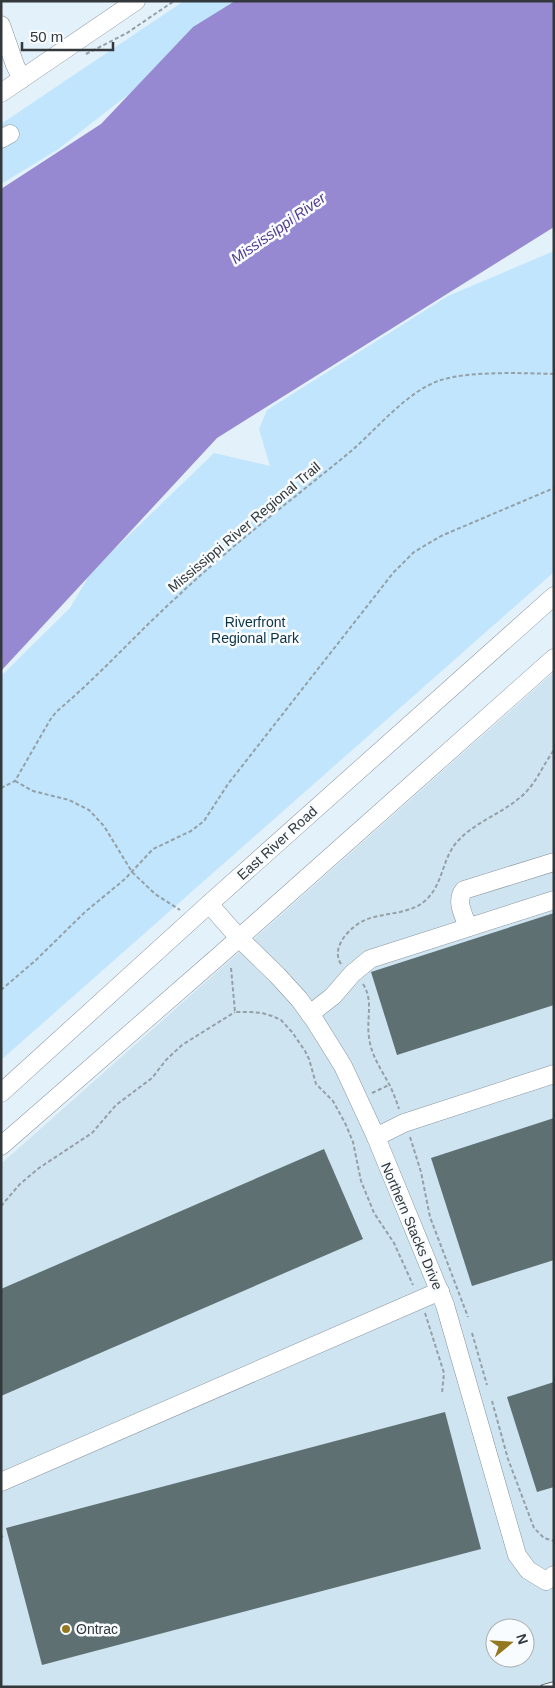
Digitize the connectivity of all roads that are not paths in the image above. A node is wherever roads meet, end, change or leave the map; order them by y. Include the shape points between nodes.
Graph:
1 (136, 1) edge
2 (1, 25) edge
3 (22, 79) junction
4 (1, 93) edge
5 (554, 596) edge
6 (554, 658) edge
7 (554, 862) edge
8 (554, 900) edge
9 (209, 904) junction
10 (468, 927) junction
11 (239, 938) junction
12 (310, 1014) junction
13 (554, 1074) edge
14 (1, 1093) edge
15 (376, 1137) junction
16 (1, 1146) edge
17 (440, 1291) junction
18 (1, 1482) edge
19 (550, 1578) edge

1 - 3 street
2 - 3 street
3 - 4 street
5 - 9 street, East River Road
6 - 11 street
7 - 10 street via 464,890 459,900
8 - 10 street
9 - 11 street, Northern Stacks Drive
9 - 14 street, East River Road
10 - 12 street via 370,959
11 - 12 street, Northern Stacks Drive via 278,975
11 - 16 street
12 - 15 street, Northern Stacks Drive via 343,1066
13 - 15 street via 404,1124
15 - 17 street, Northern Stacks Drive
17 - 18 street
17 - 19 street, Northern Stacks Drive via 517,1555 528,1570

